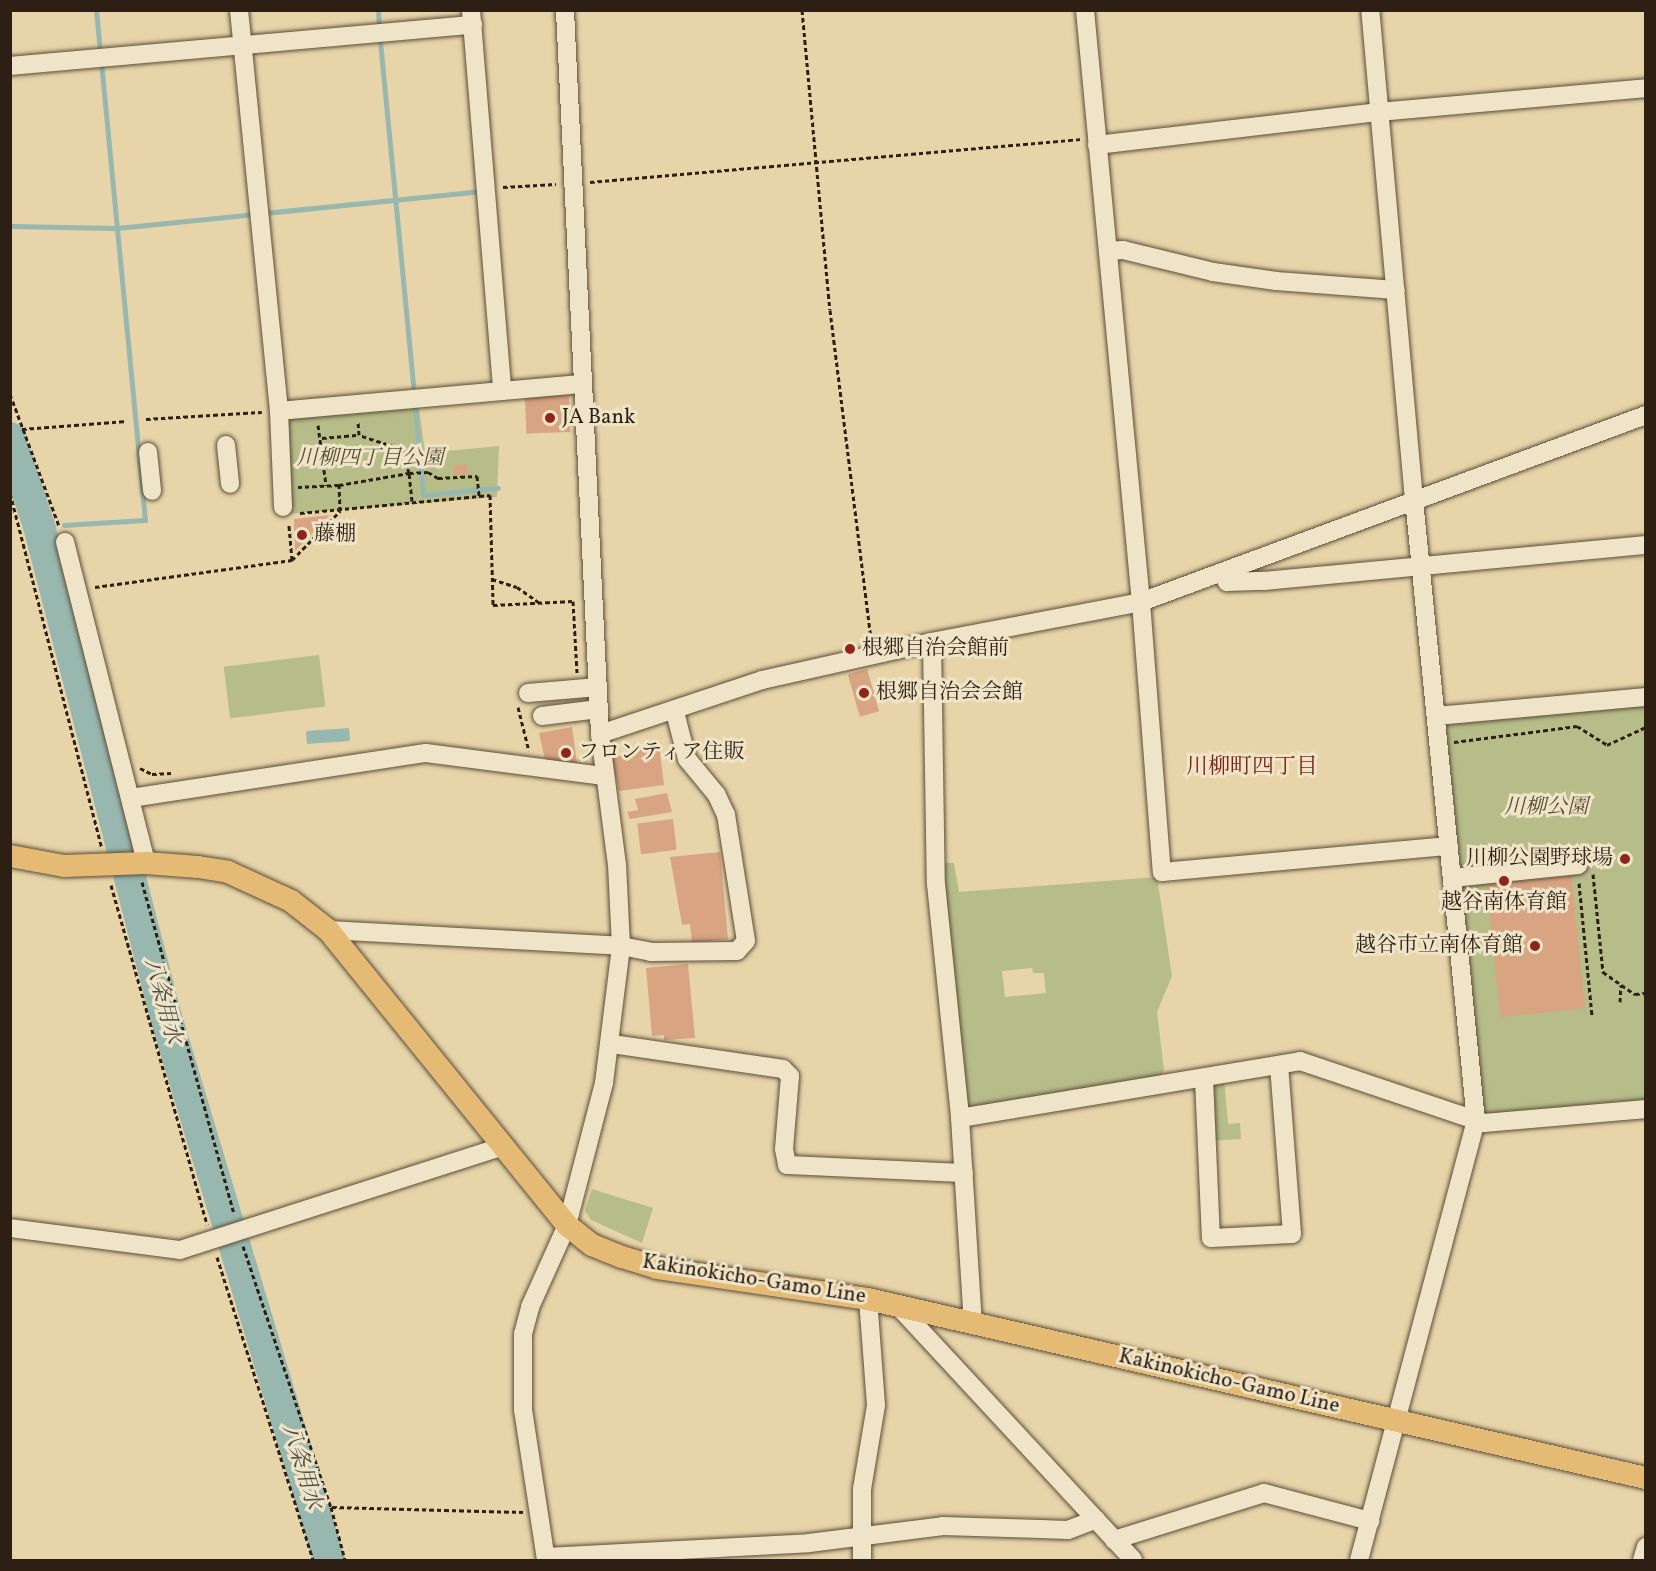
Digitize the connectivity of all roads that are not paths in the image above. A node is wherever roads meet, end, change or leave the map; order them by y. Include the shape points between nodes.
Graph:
1 (239, 10) edge
2 (565, 10) edge
3 (1085, 10) edge
4 (1370, 10) edge
5 (472, 18) edge
6 (242, 47) junction
7 (10, 66) edge
8 (1646, 88) edge
9 (1378, 112) junction
10 (1097, 141) junction
11 (1107, 251) junction
12 (1396, 290) junction
13 (584, 384) junction
14 (502, 391) junction
15 (279, 411) junction
16 (1646, 415) edge
17 (226, 445) dead end
18 (148, 452) dead end
19 (230, 484) dead end
20 (152, 491) dead end
21 (1414, 500) junction
22 (283, 507) dead end
23 (1646, 546) edge
24 (71, 547) road end
25 (1422, 566) junction
26 (1223, 573) junction
27 (1141, 602) junction
28 (932, 642) junction
29 (597, 687) junction
30 (522, 696) road end
31 (1646, 697) edge
32 (599, 709) junction
33 (675, 712) junction
34 (542, 716) dead end
35 (1437, 716) junction
36 (600, 734) junction
37 (603, 776) junction
38 (131, 798) junction
39 (1449, 846) junction
40 (10, 856) edge
41 (141, 863) junction
42 (1587, 863) road end
43 (1452, 878) junction
44 (328, 930) junction
45 (621, 946) junction
46 (612, 1044) junction
47 (1279, 1065) junction
48 (1204, 1079) junction
49 (1646, 1109) edge
50 (960, 1118) junction
51 (1476, 1121) junction
52 (501, 1148) junction
53 (964, 1173) junction
54 (567, 1225) junction
55 (10, 1228) edge
56 (868, 1299) junction
57 (898, 1306) junction
58 (973, 1323) junction
59 (1395, 1420) junction
60 (1646, 1478) edge
61 (1096, 1520) junction
62 (1370, 1521) junction
63 (862, 1537) junction
64 (1114, 1540) junction
65 (1646, 1547) edge
66 (546, 1559) edge
67 (862, 1560) edge
68 (1133, 1560) edge
69 (1359, 1560) edge
70 (1642, 1560) edge

1 - 6 street
2 - 13 street
3 - 10 street
4 - 9 street
5 - 6 street
5 - 14 street
6 - 7 street
6 - 15 street via 265,232
8 - 9 street
9 - 10 street
9 - 12 street
10 - 11 street
11 - 12 street via 1122,250 1213,272
11 - 27 street
12 - 21 street
13 - 14 street
13 - 29 street
14 - 15 street
15 - 22 street via 274,441
16 - 21 street
17 - 19 street
18 - 20 street
21 - 25 street
21 - 26 street
23 - 25 street
24 - 38 street
25 - 26 street via 1264,581 1227,582
25 - 35 street
26 - 27 street
27 - 28 street
27 - 39 street via 1162,873
28 - 33 street via 762,680
28 - 50 street via 936,884
29 - 30 street
29 - 32 street
31 - 35 street
32 - 34 street
32 - 36 street
33 - 36 street
33 - 45 street via 687,759 716,794 726,815 746,941 737,951 651,951
35 - 39 street
36 - 37 street
37 - 38 street via 426,753
37 - 45 street via 617,865
38 - 41 street
39 - 43 street
40 - 41 main road, Kakinokicho-Gamo Line via 64,866
41 - 44 main road, Kakinokicho-Gamo Line via 228,872 291,901
42 - 43 street
43 - 51 street
44 - 45 street
44 - 52 main road, Kakinokicho-Gamo Line
45 - 46 street
46 - 53 street via 783,1069 790,1076 784,1149 787,1165
46 - 54 street
47 - 48 street
47 - 48 street via 1292,1234 1211,1238
47 - 51 street via 1300,1060
48 - 50 street
49 - 51 street
50 - 53 street
51 - 59 street
52 - 54 main road, Kakinokicho-Gamo Line
52 - 55 street via 180,1250
53 - 58 street
54 - 56 main road, Kakinokicho-Gamo Line via 592,1245 657,1268
54 - 66 street via 530,1307 520,1362 522,1410
56 - 57 main road, Kakinokicho-Gamo Line
56 - 63 street via 876,1405 862,1489
57 - 58 main road, Kakinokicho-Gamo Line
57 - 61 street
58 - 59 main road, Kakinokicho-Gamo Line
59 - 60 main road, Kakinokicho-Gamo Line
59 - 62 street
61 - 63 street via 1068,1530 942,1526
61 - 64 street
62 - 64 street via 1264,1493
62 - 69 street
63 - 66 street
63 - 67 street
64 - 68 street
65 - 70 street

